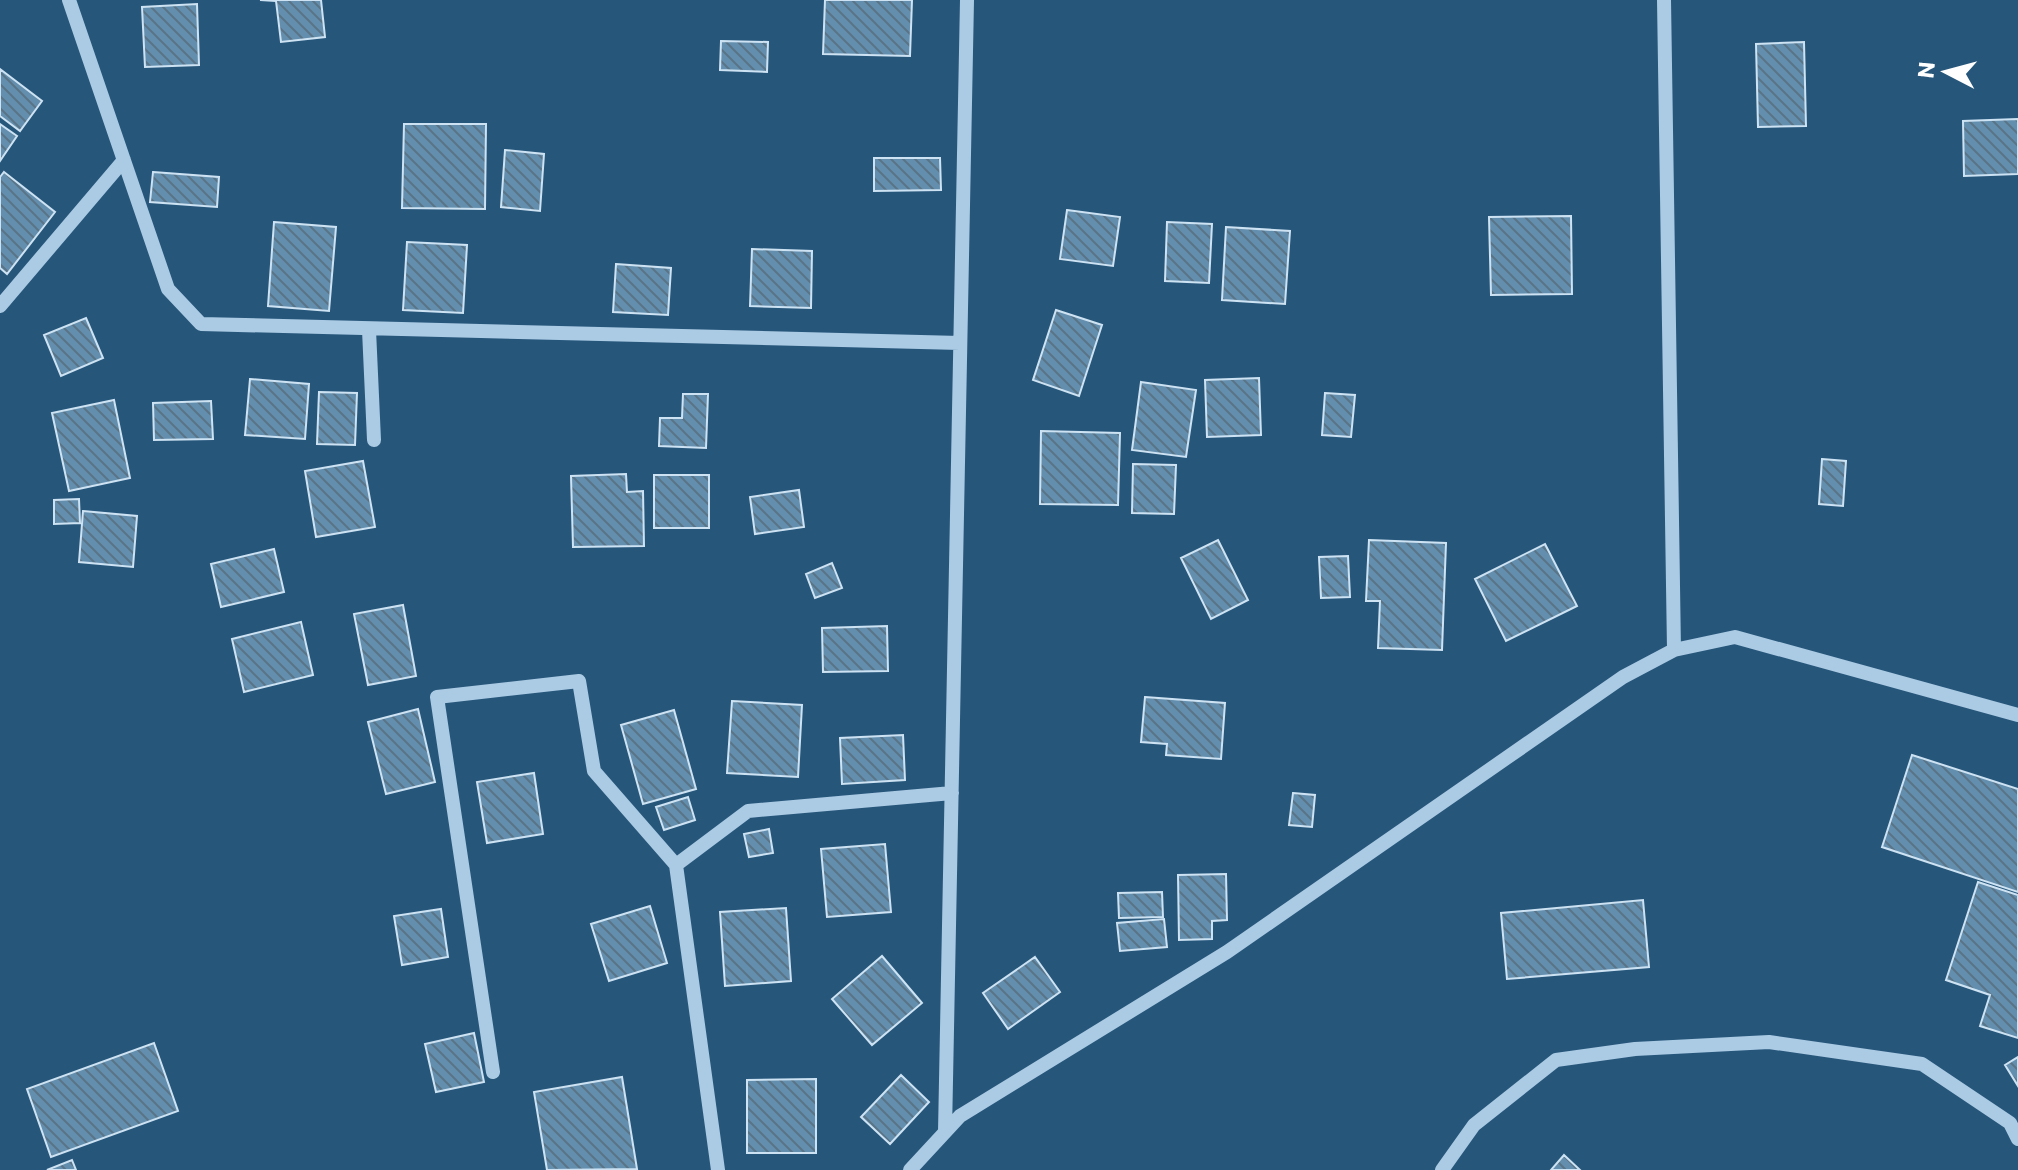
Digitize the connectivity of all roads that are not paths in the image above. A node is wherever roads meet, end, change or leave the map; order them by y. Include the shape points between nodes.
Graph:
1 (69, 0) edge
2 (967, 0) edge
3 (1664, 0) edge
4 (124, 160) junction
5 (0, 306) edge
6 (369, 330) junction
7 (960, 343) junction
8 (374, 440) dead end
9 (1674, 650) junction
10 (2018, 715) edge
11 (952, 793) junction
12 (676, 865) junction
13 (493, 1072) dead end
14 (945, 1132) junction
15 (2018, 1139) edge
16 (718, 1170) edge
17 (910, 1170) edge
18 (1442, 1170) edge

1 - 4 street
2 - 7 street
3 - 9 street
4 - 5 street
4 - 6 street via 168,289 201,324
6 - 7 street
6 - 8 street
7 - 11 street
9 - 10 street via 1735,637
9 - 14 street via 1623,677 1227,952 960,1116
11 - 12 street via 748,811
11 - 14 street
12 - 13 street via 594,771 579,681 437,697
12 - 16 street
14 - 17 street
15 - 18 street via 2010,1123 1922,1064 1769,1042 1635,1049 1556,1060 1474,1125

